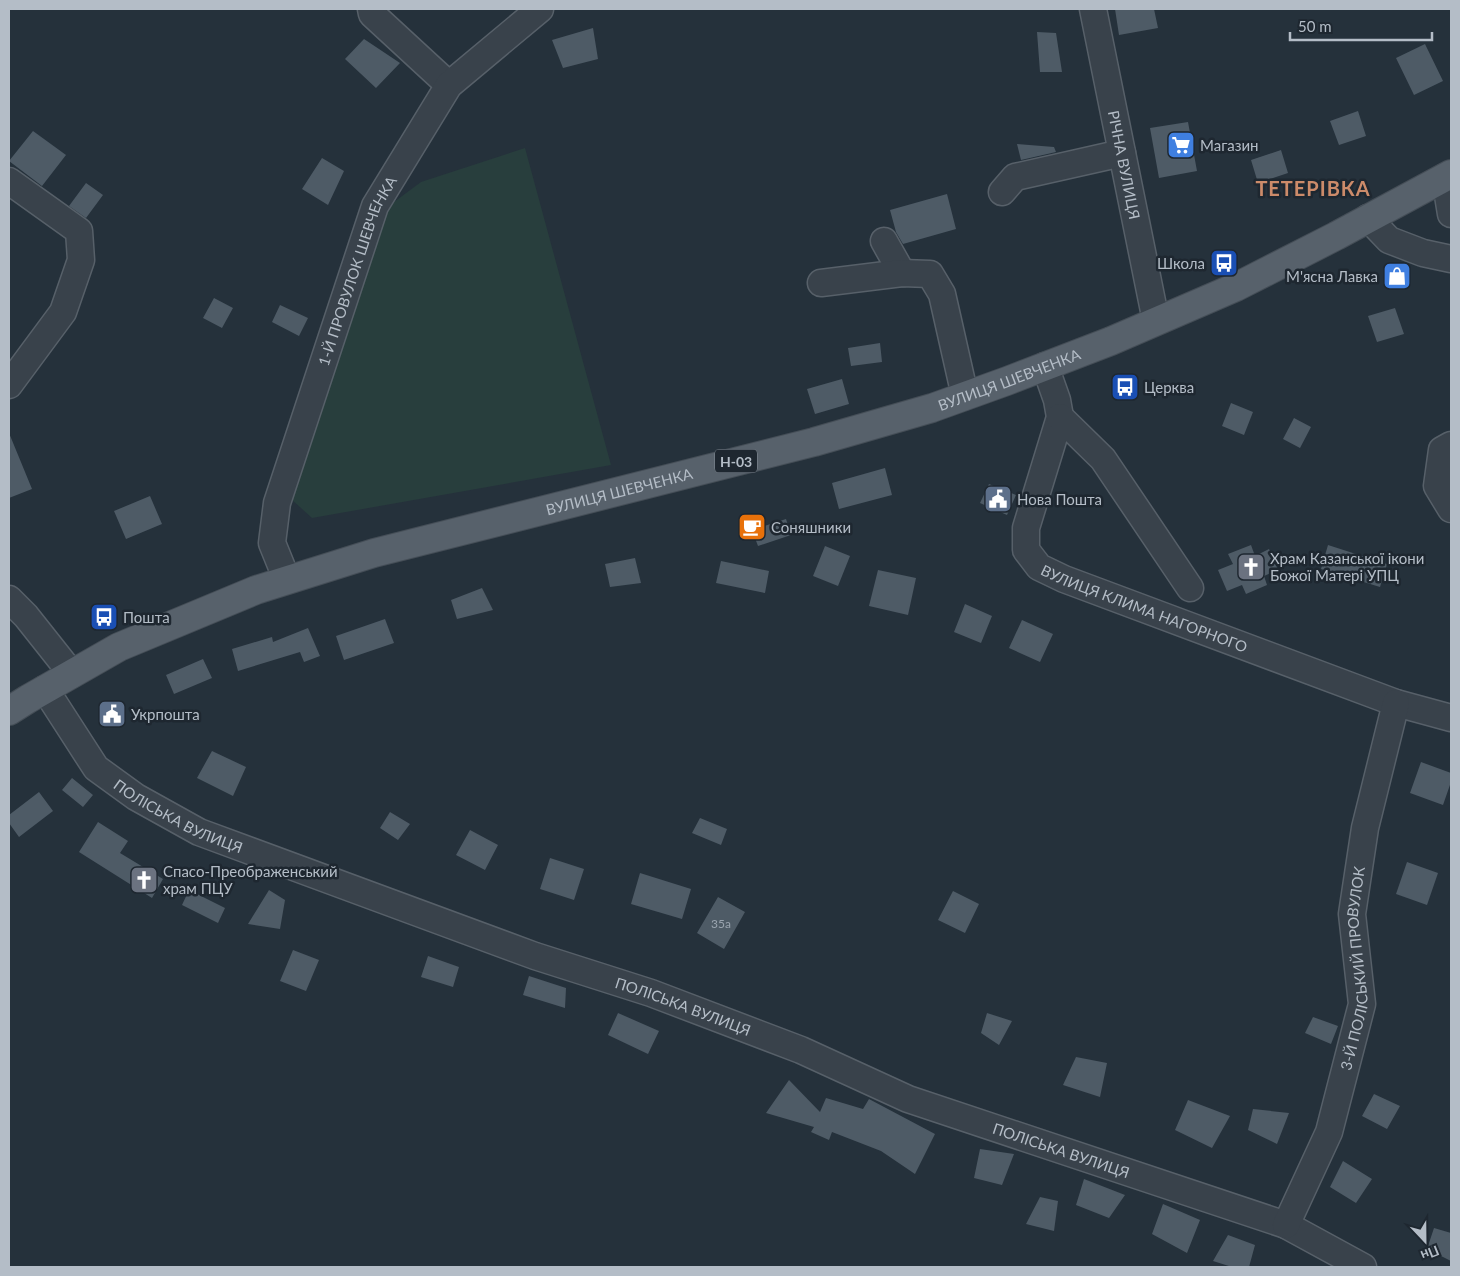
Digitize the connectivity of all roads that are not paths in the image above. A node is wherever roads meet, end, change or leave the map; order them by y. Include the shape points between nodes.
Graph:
1 (370, 9) edge
2 (540, 9) edge
3 (1092, 9) edge
4 (449, 85) junction
5 (1122, 153) junction
6 (1448, 175) edge
7 (9, 181) edge
8 (1002, 192) dead end
9 (1451, 214) edge
10 (1368, 218) junction
11 (884, 241) dead end
12 (1451, 259) edge
13 (902, 273) junction
14 (821, 283) dead end
15 (1156, 321) junction
16 (1045, 366) junction
17 (9, 385) edge
18 (965, 396) junction
19 (1060, 417) junction
20 (1451, 445) edge
21 (1451, 509) edge
22 (287, 580) junction
23 (1190, 588) dead end
24 (9, 599) edge
25 (72, 674) junction
26 (45, 689) junction
27 (1396, 703) junction
28 (9, 712) edge
29 (1451, 718) edge
30 (1286, 1225) junction
31 (1363, 1267) edge

1 - 4 street
2 - 4 street, 1-Й ПРОВУЛОК ШЕВЧЕНКА
3 - 5 street, РІЧНА ВУЛИЦЯ
4 - 22 street, 1-Й ПРОВУЛОК ШЕВЧЕНКА via 375,206 277,504 272,543
5 - 8 street via 1015,177
5 - 15 street, РІЧНА ВУЛИЦЯ
6 - 9 street
6 - 10 main road, ВУЛИЦЯ ШЕВЧЕНКА / Н-03
7 - 17 street via 79,231 81,260 63,312
10 - 12 street via 1389,240
10 - 15 main road, ВУЛИЦЯ ШЕВЧЕНКА / Н-03 via 1236,287
11 - 13 street
13 - 14 street
13 - 18 street via 930,274 942,294
15 - 16 main road, ВУЛИЦЯ ШЕВЧЕНКА / Н-03
16 - 18 main road, ВУЛИЦЯ ШЕВЧЕНКА / Н-03
16 - 19 street, ВУЛИЦЯ КЛИМА НАГОРНОГО
18 - 22 main road, ВУЛИЦЯ ШЕВЧЕНКА / Н-03 via 814,442 374,553
19 - 23 street via 1103,459
19 - 27 street, ВУЛИЦЯ КЛИМА НАГОРНОГО via 1026,528 1026,550 1039,566 1064,579
20 - 21 street via 1442,450 1437,486
22 - 25 main road, ВУЛИЦЯ ШЕВЧЕНКА / Н-03 via 146,635
24 - 25 street
25 - 26 main road, ВУЛИЦЯ ШЕВЧЕНКА / Н-03
26 - 28 main road, ВУЛИЦЯ ШЕВЧЕНКА / Н-03
26 - 30 street, ПОЛІСЬКА ВУЛИЦЯ via 96,768 136,797 200,832 535,956 651,993 801,1050 908,1099
27 - 29 street, ВУЛИЦЯ КЛИМА НАГОРНОГО
27 - 30 street, 3-Й ПОЛІСЬКИЙ ПРОВУЛОК via 1365,828 1352,914 1362,1004 1329,1132
30 - 31 street, ПОЛІСЬКА ВУЛИЦЯ

